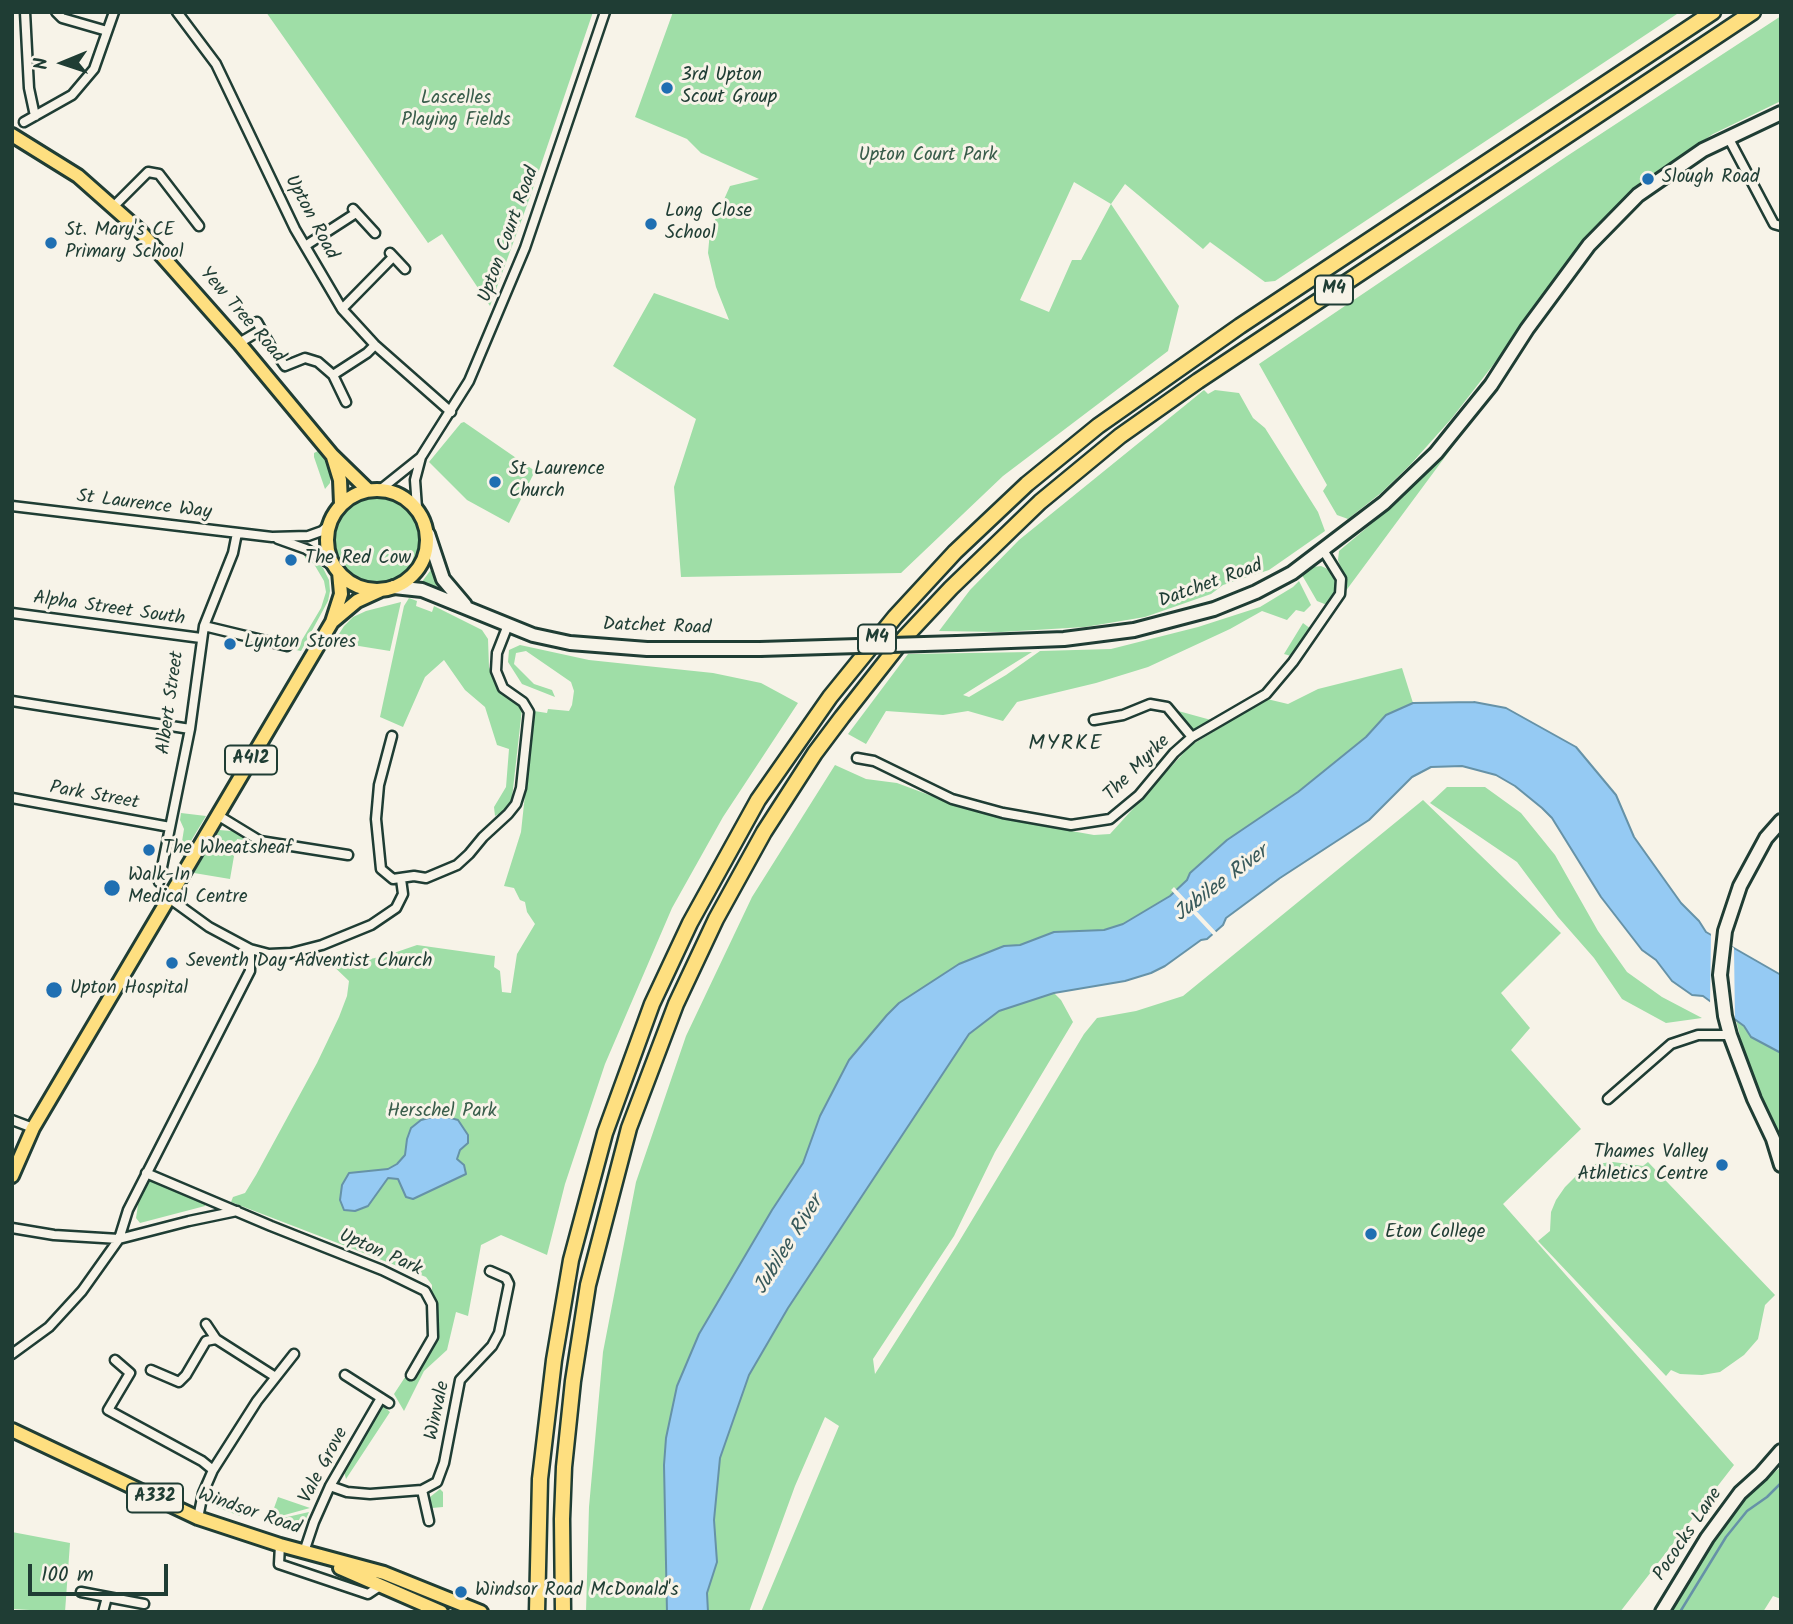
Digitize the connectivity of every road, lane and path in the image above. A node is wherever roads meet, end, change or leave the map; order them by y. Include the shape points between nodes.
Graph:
1 (25, 12) edge
2 (57, 12) edge
3 (114, 12) edge
4 (177, 12) edge
5 (605, 12) edge
6 (1713, 12) edge
7 (1753, 12) edge
8 (107, 31) junction
9 (1781, 113) edge
10 (35, 116) junction
11 (24, 122) dead end
12 (12, 135) edge
13 (1728, 137) junction
14 (114, 206) junction
15 (199, 226) dead end
16 (1781, 226) edge
17 (375, 233) dead end
18 (305, 246) junction
19 (405, 269) dead end
20 (342, 309) junction
21 (239, 343) junction
22 (375, 345) junction
23 (271, 347) dead end
24 (278, 356) dead end
25 (333, 375) junction
26 (346, 402) dead end
27 (450, 412) junction
28 (332, 455) junction
29 (421, 457) junction
30 (374, 489) junction
31 (341, 505) junction
32 (12, 506) edge
33 (417, 508) junction
34 (330, 524) junction
35 (237, 533) junction
36 (428, 534) junction
37 (272, 537) junction
38 (1323, 550) junction
39 (337, 570) junction
40 (388, 589) junction
41 (467, 608) junction
42 (12, 613) edge
43 (332, 622) junction
44 (508, 625) junction
45 (204, 626) junction
46 (201, 638) junction
47 (287, 646) dead end
48 (12, 701) edge
49 (1094, 720) dead end
50 (190, 729) junction
51 (392, 736) dead end
52 (1192, 737) junction
53 (857, 758) dead end
54 (12, 798) edge
55 (219, 816) junction
56 (1781, 821) edge
57 (170, 827) junction
58 (348, 855) dead end
59 (401, 880) junction
60 (159, 882) dead end
61 (169, 898) junction
62 (250, 949) junction
63 (1730, 1035) junction
64 (1608, 1099) dead end
65 (12, 1120) edge
66 (33, 1128) junction
67 (1781, 1165) edge
68 (146, 1172) junction
69 (12, 1176) edge
70 (237, 1211) junction
71 (12, 1228) edge
72 (119, 1239) junction
73 (490, 1271) dead end
74 (206, 1324) dead end
75 (216, 1339) junction
76 (12, 1354) edge
77 (294, 1354) dead end
78 (115, 1360) dead end
79 (151, 1370) dead end
80 (411, 1375) dead end
81 (274, 1376) junction
82 (345, 1376) dead end
83 (12, 1430) edge
84 (1781, 1451) edge
85 (213, 1470) junction
86 (330, 1486) junction
87 (422, 1490) junction
88 (198, 1518) junction
89 (429, 1521) dead end
90 (280, 1545) junction
91 (304, 1552) junction
92 (380, 1586) junction
93 (81, 1592) dead end
94 (107, 1597) junction
95 (144, 1604) dead end
96 (537, 1609) edge
97 (103, 1612) edge
98 (441, 1612) edge
99 (481, 1612) edge
100 (563, 1612) edge
101 (1662, 1612) edge

1 - 10 street
2 - 8 street via 62,18
3 - 8 street
4 - 18 street, Upton Road via 216,64
5 - 27 street, Upton Court Road via 525,248 489,338
6 - 96 highway, M4 via 1240,326 1098,426 955,552 830,696 758,800 690,923 652,1004 605,1133 571,1260 552,1373 539,1492
7 - 100 highway, M4 via 1120,436 1031,510 951,588 905,637 829,735 764,832 698,954 629,1128 588,1284 573,1381 563,1493
8 - 10 street via 94,69 72,95
9 - 13 main road, Datchet Road
10 - 11 street
12 - 14 main road, Yew Tree Road via 78,176
13 - 16 street via 1774,224
13 - 38 main road, Datchet Road via 1638,195 1599,235 1444,444 1384,503
14 - 15 street via 148,172 159,174
14 - 21 main road, Yew Tree Road
17 - 18 street via 354,211
18 - 20 street, Upton Road
19 - 20 street via 392,255
20 - 22 street, Upton Road
21 - 23 street via 259,326
21 - 28 main road, Yew Tree Road
22 - 25 street
22 - 27 street, Upton Road
24 - 25 street via 285,366 306,358 318,362
25 - 26 street
27 - 29 street, Upton Court Road
28 - 30 main road, Yew Tree Road
28 - 31 main road, Yew Tree Road
29 - 30 street, Upton Court Road
29 - 33 street, Upton Court Road via 415,480
30 - 31 main road
30 - 33 main road via 393,492
31 - 34 main road
32 - 35 street, St Laurence Way
33 - 36 main road
34 - 37 street, St Laurence Way via 308,536
34 - 39 main road via 329,554
35 - 37 street, St Laurence Way
35 - 45 street, Albert Street
36 - 40 main road via 423,561 406,581
36 - 41 main road, Datchet Road via 443,579
37 - 39 street, St Laurence Way via 306,549
38 - 44 main road, Datchet Road, bridge via 1292,573 1214,608 1157,625 1084,638 680,650 587,645
38 - 52 street, The Myrke via 1341,579 1340,594 1330,610 1266,695
39 - 40 main road via 358,586
39 - 43 main road, A412 via 341,594
40 - 41 main road, Datchet Road via 422,590
40 - 43 main road, A412 via 357,601
41 - 44 main road, Datchet Road
42 - 46 street, Alpha Street South
43 - 55 main road, A412
44 - 59 street via 497,653 496,671 503,688 529,712 516,804 457,865 426,877
45 - 46 street, Albert Street
45 - 47 street
46 - 50 street, Albert Street
48 - 50 street
49 - 52 street via 1150,704 1167,707
50 - 57 street, Albert Street
51 - 59 street via 376,819 381,869
52 - 53 street, The Myrke via 1161,765 1139,795 1110,819 1071,825 952,799 874,761
54 - 57 street, Park Street
55 - 58 street via 260,841
55 - 61 main road, A412
56 - 63 main road via 1766,838 1740,886 1725,931 1720,975
57 - 60 street, Albert Street
59 - 62 street via 403,894 396,908 371,925 291,953
61 - 62 street
61 - 66 main road, A412
62 - 68 street via 250,971
63 - 64 street via 1698,1035 1671,1044
63 - 67 main road
65 - 66 street
66 - 69 main road, A412
68 - 70 street, Upton Park
68 - 72 street
70 - 72 street
70 - 80 street, Upton Park via 425,1291 432,1304 433,1337
71 - 72 street via 54,1236
72 - 76 street via 57,1318
73 - 87 street, Winvale via 509,1284 499,1333 460,1380 444,1463 437,1482
74 - 75 street
75 - 79 street via 199,1349 179,1382
75 - 81 street
77 - 81 street
78 - 85 street via 131,1373 108,1410
81 - 85 street
82 - 86 street, Vale Grove via 385,1401
83 - 88 main road, Windsor Road / A332
84 - 101 main road, Pococks Lane via 1740,1493
85 - 88 street
86 - 87 street via 370,1494
86 - 91 street, Vale Grove
87 - 89 street
88 - 90 main road, Windsor Road / A332
90 - 91 main road, Windsor Road / A332
90 - 92 street via 279,1564 368,1594
91 - 92 main road, A332
91 - 99 main road, Windsor Road / A332 via 384,1573
92 - 98 main road, A332
93 - 94 street
94 - 95 street
94 - 97 street

